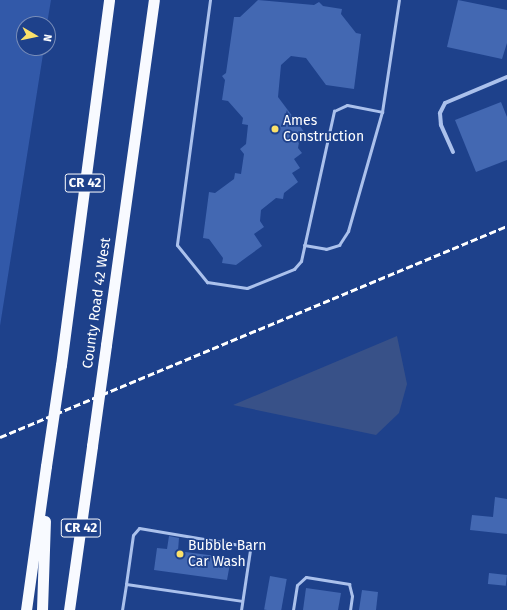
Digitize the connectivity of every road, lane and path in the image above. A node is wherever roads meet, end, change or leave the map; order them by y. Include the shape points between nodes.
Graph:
1 (109, 0) edge
2 (154, 0) edge
3 (210, 0) edge
4 (399, 0) edge
5 (507, 77) edge
6 (382, 112) junction
7 (453, 152) dead end
8 (304, 245) junction
9 (46, 466) junction
10 (126, 584) junction
11 (242, 601) junction
12 (26, 610) edge
13 (42, 610) edge
14 (69, 610) edge
15 (122, 610) edge
16 (241, 610) edge
17 (293, 610) edge
18 (350, 610) edge

1 - 9 highway, County Road 42 West / CR 42, bridge
2 - 14 highway, County Road 42 West / CR 42, bridge
3 - 8 lane via 177,245 207,282 247,288 294,269 301,261
4 - 6 lane
5 - 7 street via 445,102 440,113
6 - 8 lane via 348,230 339,245 326,249
6 - 8 lane via 347,105 334,111
9 - 12 highway, County Road 42 West / CR 42
9 - 13 highway
10 - 11 lane
10 - 11 lane via 133,535 139,528 245,546 250,550
10 - 15 lane
11 - 16 lane
17 - 18 lane via 296,584 306,577 349,584 352,596

